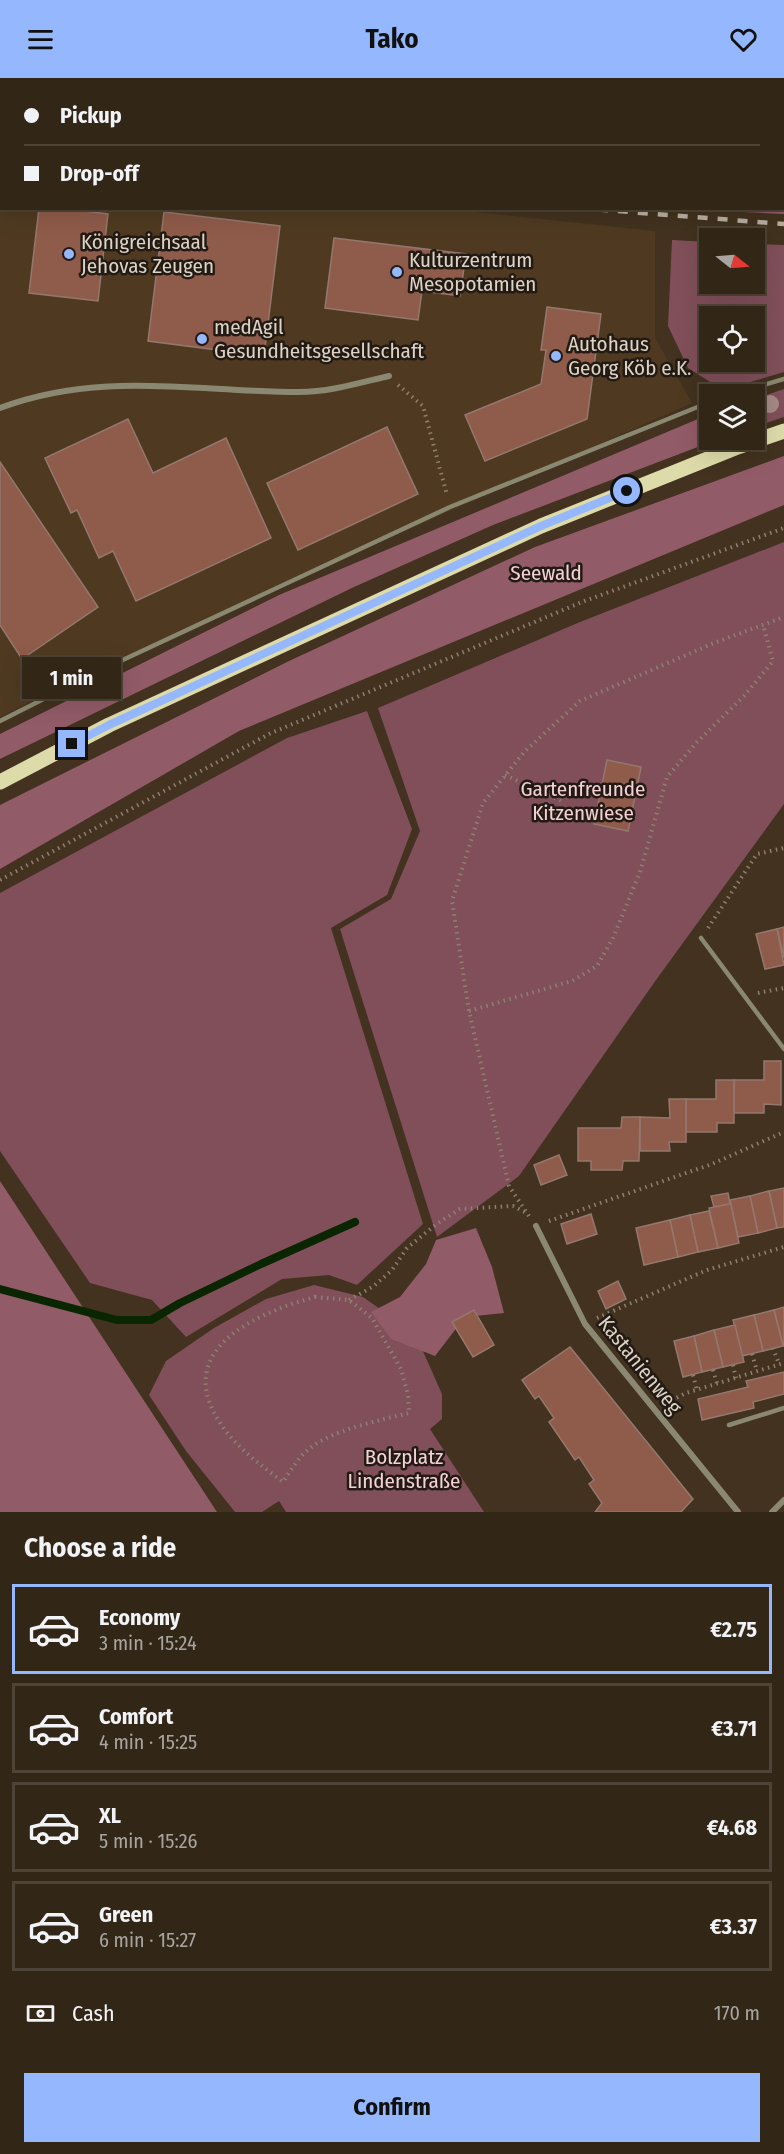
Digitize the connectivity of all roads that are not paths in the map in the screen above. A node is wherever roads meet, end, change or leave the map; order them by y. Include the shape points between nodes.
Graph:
1 (389, 376) road end
2 (784, 379) edge
3 (765, 385) edge
4 (699, 406) edge
5 (0, 408) edge
6 (784, 431) edge
7 (0, 721) edge
8 (0, 782) edge
9 (701, 938) road end
10 (784, 1048) edge
11 (536, 1226) road end
12 (784, 1408) edge
13 (729, 1425) dead end
14 (784, 1500) edge
15 (738, 1512) edge
16 (772, 1512) edge

1 - 5 street via 300,392 130,384 92,386
2 - 3 lane
4 - 7 lane via 450,507
6 - 8 main road via 541,526 109,725
9 - 10 lane
11 - 15 street, Kastanienweg via 585,1324
12 - 13 lane
14 - 16 street

